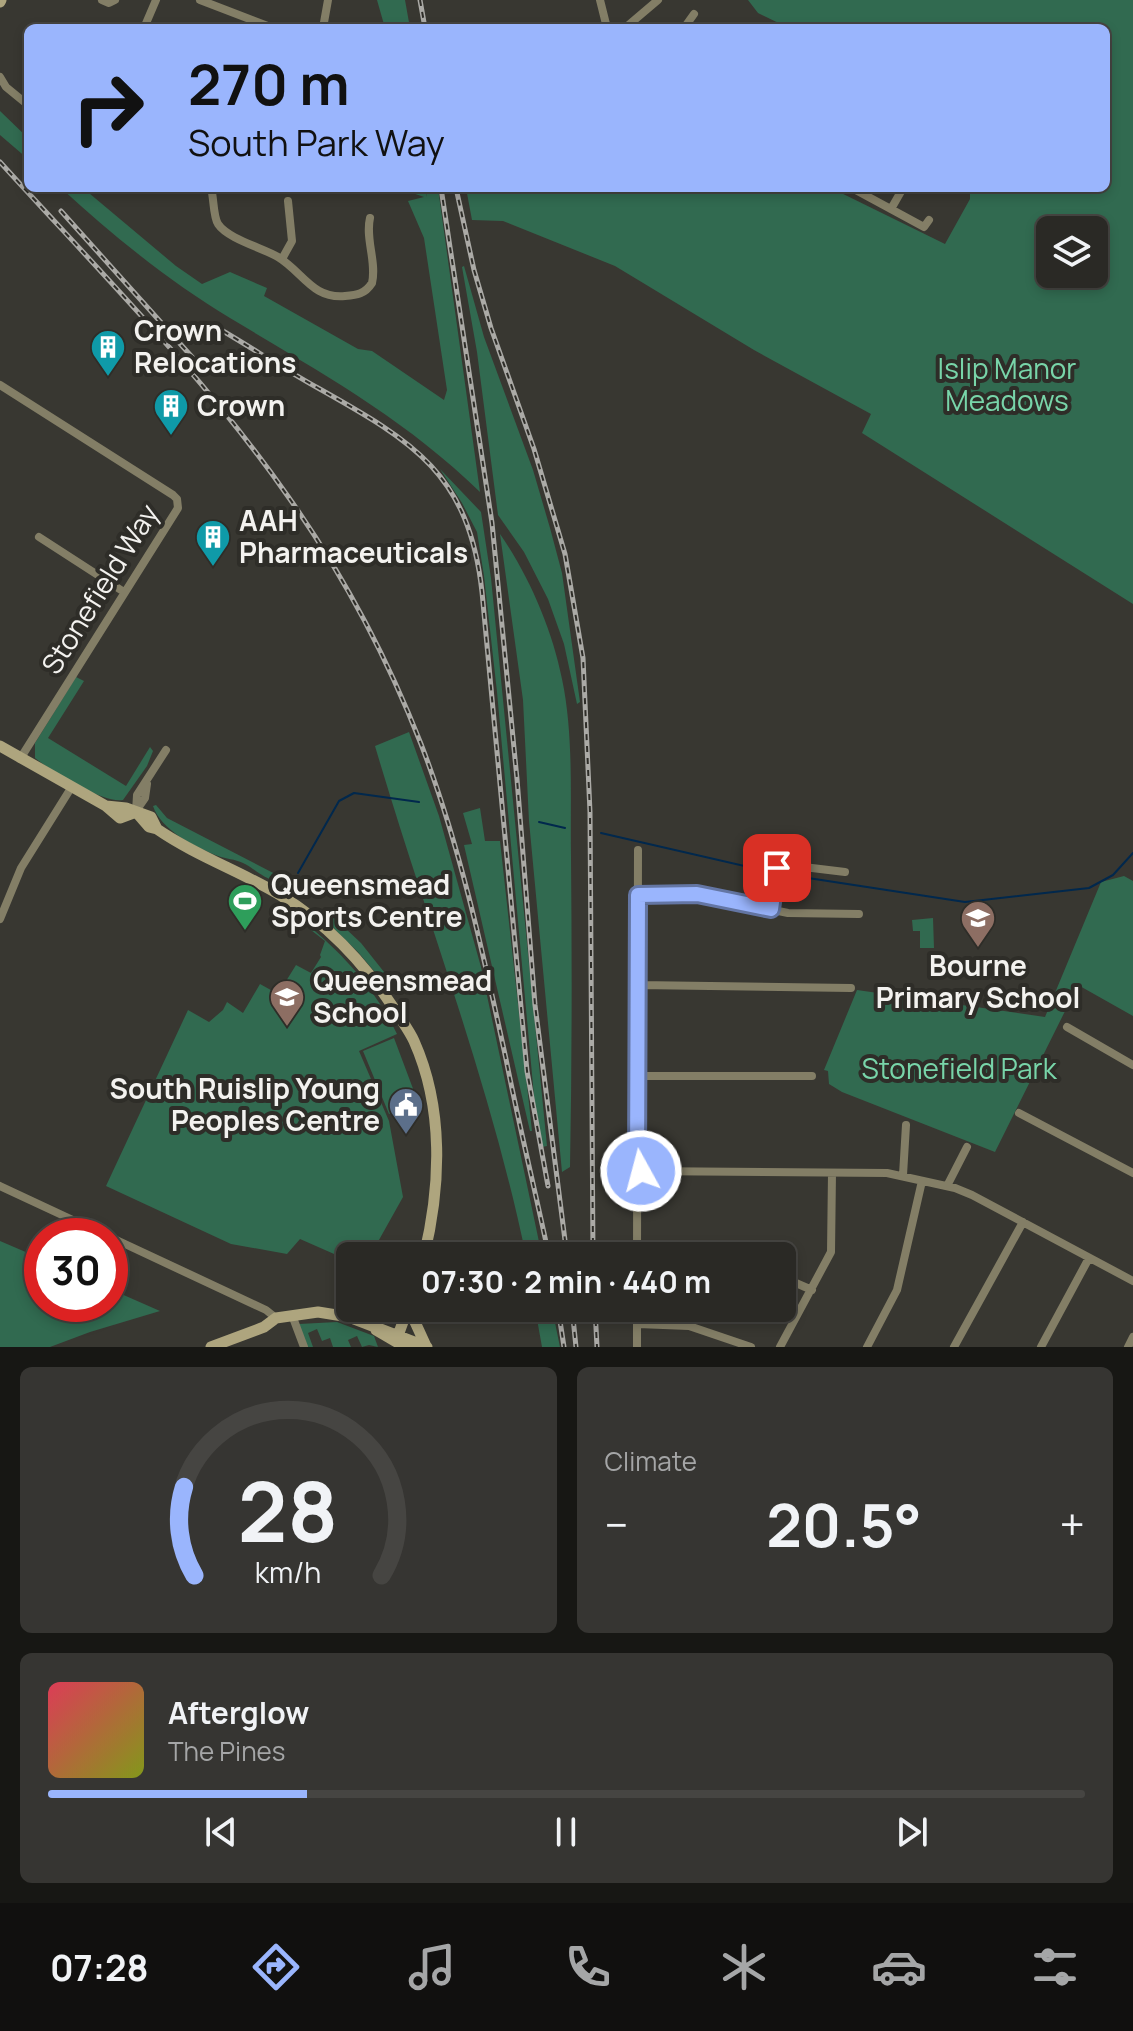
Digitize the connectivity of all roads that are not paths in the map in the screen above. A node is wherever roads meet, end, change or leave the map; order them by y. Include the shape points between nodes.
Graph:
1 (102, 0) edge
2 (115, 0) edge
3 (156, 0) edge
4 (200, 0) edge
5 (328, 0) edge
6 (600, 0) edge
7 (658, 0) edge
8 (694, 14) dead end
9 (146, 24) edge
10 (263, 24) edge
11 (324, 24) edge
12 (606, 24) edge
13 (630, 24) edge
14 (687, 24) edge
15 (0, 77) edge
16 (24, 102) edge
17 (212, 192) edge
18 (859, 192) edge
19 (901, 192) edge
20 (288, 201) dead end
21 (891, 209) junction
22 (370, 218) dead end
23 (929, 220) dead end
24 (282, 259) junction
25 (0, 385) edge
26 (39, 537) dead end
27 (124, 592) junction
28 (0, 746) edge
29 (166, 750) dead end
30 (20, 759) junction
31 (71, 788) junction
32 (136, 812) junction
33 (638, 850) dead end
34 (845, 872) dead end
35 (638, 895) junction
36 (771, 909) junction
37 (859, 914) dead end
38 (0, 919) edge
39 (638, 985) junction
40 (851, 988) dead end
41 (1067, 1027) dead end
42 (1133, 1065) edge
43 (638, 1076) junction
44 (812, 1076) dead end
45 (1019, 1113) dead end
46 (906, 1125) dead end
47 (967, 1147) dead end
48 (637, 1171) junction
49 (832, 1173) junction
50 (1133, 1173) edge
51 (903, 1175) junction
52 (922, 1181) junction
53 (0, 1186) edge
54 (947, 1186) junction
55 (68, 1218) edge
56 (1023, 1222) junction
57 (427, 1242) edge
58 (637, 1242) edge
59 (128, 1246) edge
60 (1089, 1258) junction
61 (1133, 1281) edge
62 (796, 1283) edge
63 (812, 1290) junction
64 (292, 1315) junction
65 (276, 1318) junction
66 (392, 1322) edge
67 (405, 1322) edge
68 (414, 1322) edge
69 (638, 1324) joint
70 (373, 1327) junction
71 (1133, 1337) edge
72 (399, 1344) edge
73 (217, 1346) edge
74 (304, 1347) edge
75 (426, 1347) edge
76 (637, 1347) edge
77 (751, 1347) edge
78 (780, 1347) edge
79 (867, 1347) edge
80 (954, 1347) edge
81 (1041, 1347) edge
82 (1128, 1347) edge

1 - 2 street
3 - 9 street
4 - 10 street
5 - 11 street
6 - 12 street
7 - 13 street
8 - 14 street
15 - 16 street
17 - 24 street via 217,223 241,241
18 - 21 street
19 - 21 street
20 - 24 street via 292,241
21 - 23 street via 924,227
22 - 24 street via 373,277 359,295 336,297 317,291
25 - 27 street, Stonefield Way via 177,499 178,508
26 - 27 street
27 - 30 street, Stonefield Way
28 - 30 street
29 - 32 street
30 - 31 street
31 - 32 street via 106,806
31 - 38 street via 21,868
32 - 57 street via 151,817 157,829 206,859 279,894 329,930 367,971 414,1039 437,1149
33 - 35 street
34 - 36 street via 779,864
35 - 36 street via 697,894
35 - 39 street
36 - 37 street
39 - 40 street
39 - 43 street
41 - 42 street
43 - 44 street
43 - 48 street
45 - 50 street
46 - 51 street
47 - 54 street
48 - 49 street
48 - 58 street
49 - 51 street
49 - 63 street via 831,1252
51 - 52 street
52 - 54 street
52 - 79 street via 897,1290
53 - 55 street
54 - 56 street
56 - 60 street
56 - 80 street
59 - 65 street
60 - 61 street
60 - 81 street
62 - 63 street
63 - 78 street
64 - 65 street
64 - 70 street via 334,1313
64 - 74 street
65 - 73 street
66 - 70 street
67 - 72 street
68 - 75 street
69 - 76 street
69 - 77 street via 689,1326
70 - 72 street
71 - 82 street
72 - 75 street

